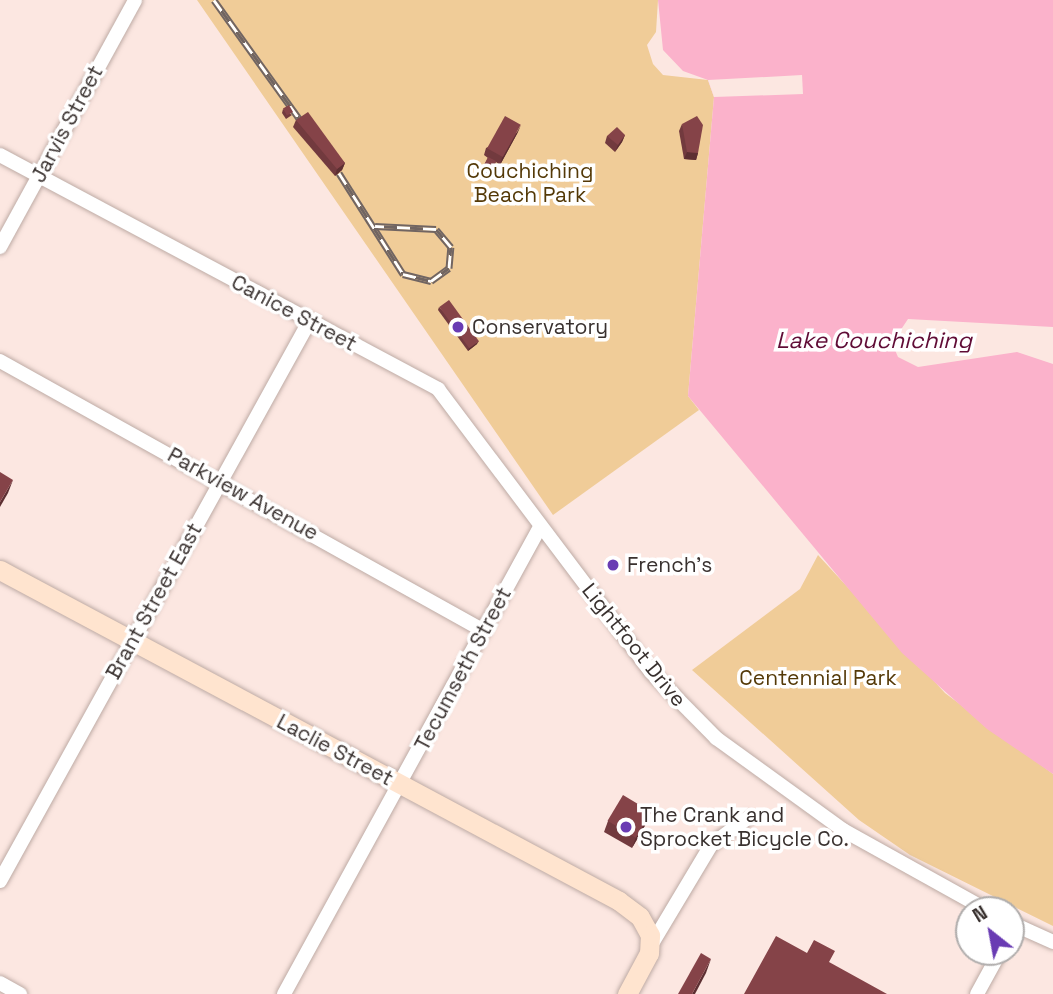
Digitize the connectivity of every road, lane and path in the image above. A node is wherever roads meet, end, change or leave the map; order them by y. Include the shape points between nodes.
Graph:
1 (135, 0) edge
2 (0, 155) edge
3 (39, 176) junction
4 (0, 247) edge
5 (309, 322) junction
6 (0, 361) edge
7 (221, 480) junction
8 (540, 527) junction
9 (0, 570) edge
10 (484, 631) junction
11 (132, 641) junction
12 (401, 785) junction
13 (746, 819) dead end
14 (0, 881) edge
15 (962, 896) edge
16 (1025, 931) edge
17 (1053, 942) edge
18 (650, 947) junction
19 (992, 966) edge
20 (0, 983) edge
21 (20, 994) edge
22 (284, 994) edge
23 (627, 994) edge
24 (976, 994) edge

1 - 3 street, Jarvis Street
2 - 3 street, Canice Street
3 - 4 street, Jarvis Street
3 - 5 street, Canice Street
5 - 7 street, Brant Street East
5 - 8 street, Canice Street via 444,394
6 - 7 street, Parkview Avenue
7 - 10 street, Parkview Avenue
7 - 11 street, Brant Street East
8 - 10 street, Tecumseth Street
8 - 15 street, Lightfoot Drive via 651,673 716,738 843,830
9 - 11 main road, Laclie Street
10 - 12 street, Tecumseth Street
11 - 12 main road, Laclie Street
11 - 14 street, Brant Street East
12 - 18 main road, Laclie Street via 619,901 646,925
12 - 22 street, Tecumseth Street
13 - 18 street via 711,845
16 - 17 street
18 - 23 main road
19 - 24 street
20 - 21 street

